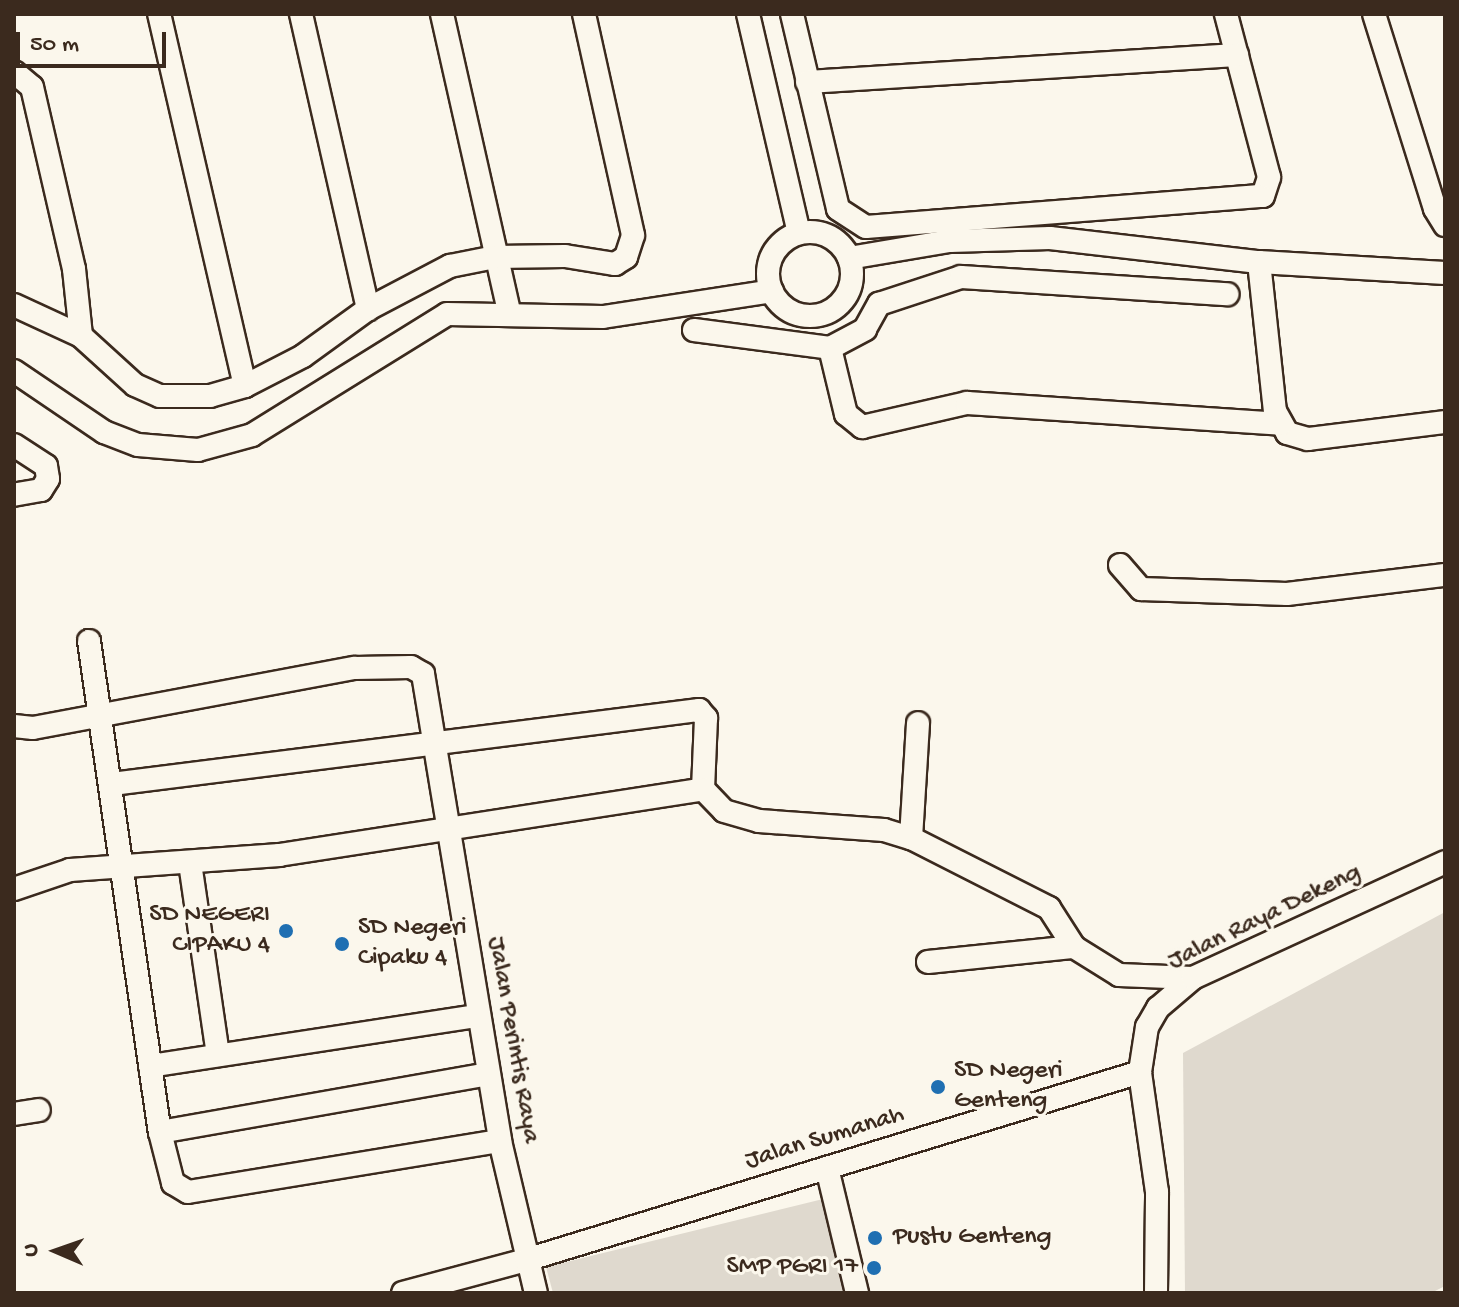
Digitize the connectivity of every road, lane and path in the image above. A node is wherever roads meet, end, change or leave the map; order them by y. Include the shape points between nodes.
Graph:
1 (159, 14) edge
2 (301, 14) edge
3 (442, 14) edge
4 (584, 14) edge
5 (748, 14) edge
6 (792, 14) edge
7 (1226, 14) edge
8 (1374, 14) edge
9 (1237, 55) junction
10 (14, 72) edge
11 (807, 82) junction
12 (1445, 225) edge
13 (799, 233) junction
14 (495, 257) junction
15 (849, 258) junction
16 (1259, 262) junction
17 (1445, 273) edge
18 (772, 291) junction
19 (1227, 294) dead end
20 (14, 305) edge
21 (368, 309) junction
22 (509, 312) junction
23 (694, 330) dead end
24 (81, 336) junction
25 (830, 348) junction
26 (14, 371) edge
27 (245, 386) junction
28 (1445, 422) edge
29 (1281, 424) junction
30 (14, 445) edge
31 (14, 495) edge
32 (1120, 565) dead end
33 (1445, 575) edge
34 (89, 641) dead end
35 (100, 712) junction
36 (918, 723) dead end
37 (14, 726) edge
38 (435, 742) junction
39 (112, 784) junction
40 (703, 789) junction
41 (448, 829) junction
42 (911, 838) junction
43 (1445, 862) edge
44 (190, 863) junction
45 (122, 866) junction
46 (14, 889) edge
47 (1074, 947) junction
48 (928, 962) dead end
49 (1193, 978) junction
50 (477, 1016) junction
51 (218, 1055) junction
52 (150, 1066) junction
53 (1140, 1072) junction
54 (488, 1074) junction
55 (39, 1110) dead end
56 (14, 1114) edge
57 (160, 1132) junction
58 (500, 1141) junction
59 (827, 1168) junction
60 (526, 1260) junction
61 (403, 1293) edge
62 (536, 1293) edge
63 (857, 1293) edge
64 (1156, 1293) edge

1 - 27 street
2 - 21 street
3 - 14 street
4 - 14 street via 633,247 615,264 565,256
5 - 13 street
6 - 11 street
7 - 9 street
8 - 12 street via 1435,209
9 - 11 street
9 - 11 street via 1269,177 1268,189 1255,200 866,227 838,209
10 - 24 street via 32,87 74,269
13 - 15 street via 828,236
13 - 18 street via 772,256
14 - 21 street via 450,266
14 - 22 street
15 - 16 street via 950,241 1037,238
15 - 18 street via 846,296 827,313 801,315 779,302
16 - 17 street
16 - 29 street
18 - 22 street via 603,317
19 - 25 street via 961,277 879,304 865,329
20 - 24 street
21 - 27 street via 303,356
22 - 26 street via 447,314 252,435 198,450 138,445 104,432
23 - 25 street
24 - 27 street via 135,385 160,396 210,396
25 - 29 street via 846,414 862,427 967,403
28 - 29 street via 1308,439 1287,433
30 - 31 street via 46,466 48,479 41,490
32 - 33 street via 1141,589 1287,594
34 - 35 street
35 - 37 street, Jalan Perintis Raya via 33,728
35 - 38 street, Jalan Perintis Raya via 355,668 411,667 426,682
35 - 39 street
36 - 42 street
38 - 39 street
38 - 40 street via 699,710 706,718
38 - 41 street, Jalan Perintis Raya
39 - 45 street
40 - 41 street
40 - 42 street via 724,811 759,821 884,830
41 - 44 street
41 - 50 street, Jalan Perintis Raya
42 - 47 street via 1049,908
43 - 49 street, Jalan Raya Dekeng
44 - 45 street
44 - 51 street
45 - 46 street via 70,870
45 - 52 street
47 - 48 street
47 - 49 street via 1119,975
49 - 53 street, Jalan Raya Dekeng via 1158,1008 1147,1027
50 - 51 street
50 - 54 street, Jalan Perintis Raya
51 - 52 street
52 - 57 street
53 - 59 street, Jalan Sumanah
53 - 64 street, Jalan Raya Dekeng via 1157,1192
54 - 57 street
54 - 58 street, Jalan Perintis Raya
55 - 56 street
57 - 58 street via 173,1183 188,1192
58 - 60 street, Jalan Perintis Raya
59 - 60 street, Jalan Sumanah
59 - 63 street
60 - 61 street, Jalan Sumanah
60 - 62 street, Jalan Perintis Raya

